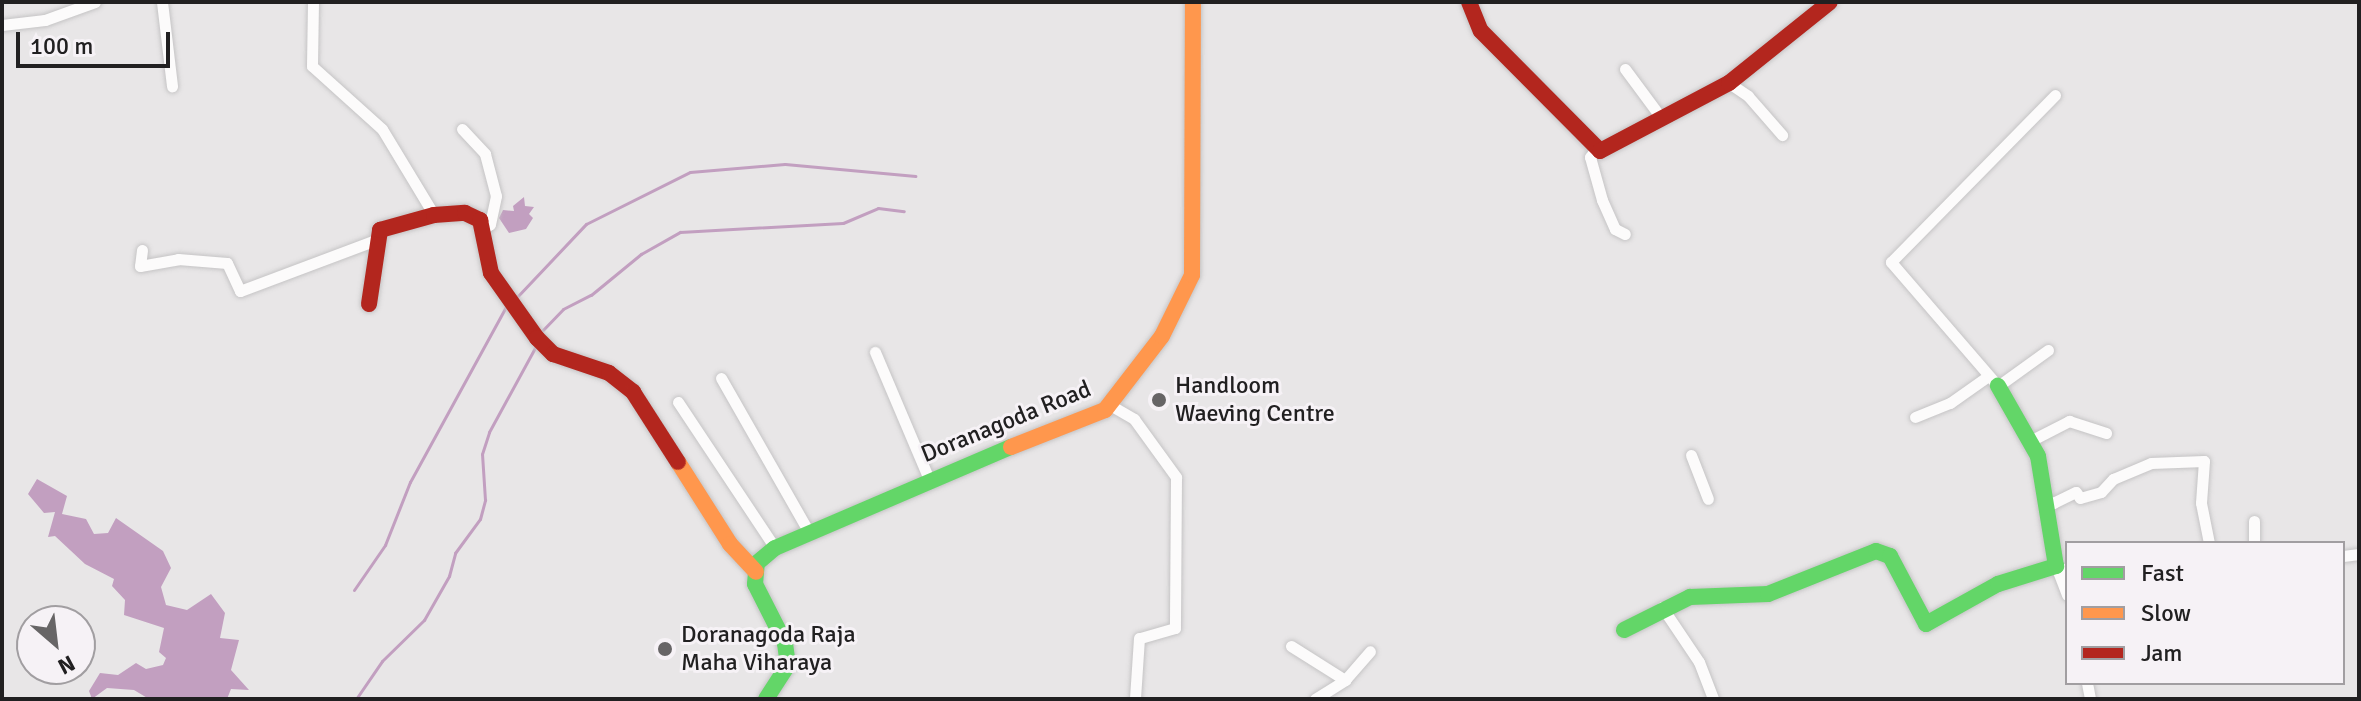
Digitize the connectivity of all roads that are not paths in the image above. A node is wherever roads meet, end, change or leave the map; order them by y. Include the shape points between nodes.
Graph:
1 (95, 2) edge
2 (162, 2) edge
3 (313, 2) edge
4 (1193, 2) edge
5 (1469, 2) edge
6 (1830, 2) edge
7 (2, 25) edge
8 (1625, 69) dead end
9 (1729, 83) junction
10 (172, 86) dead end
11 (2055, 95) dead end
12 (1662, 119) junction
13 (462, 129) dead end
14 (1782, 135) dead end
15 (1596, 149) junction
16 (434, 215) junction
17 (483, 229) junction
18 (1625, 234) dead end
19 (376, 240) junction
20 (142, 250) dead end
21 (369, 304) dead end
22 (2048, 350) dead end
23 (875, 352) dead end
24 (721, 378) dead end
25 (1992, 382) junction
26 (678, 402) dead end
27 (1110, 405) junction
28 (1915, 417) dead end
29 (2106, 433) dead end
30 (2032, 440) junction
31 (1691, 455) dead end
32 (929, 479) junction
33 (1708, 499) dead end
34 (2043, 499) junction
35 (2254, 521) dead end
36 (809, 532) junction
37 (2209, 541) edge
38 (2254, 541) edge
39 (775, 548) junction
40 (2061, 568) edge
41 (756, 572) junction
42 (1662, 607) junction
43 (1624, 630) dead end
44 (1291, 646) dead end
45 (1370, 651) dead end
46 (1345, 680) junction
47 (766, 699) edge
48 (1135, 699) edge
49 (1315, 699) edge
50 (1713, 699) edge

1 - 7 street via 45,20
2 - 10 street
3 - 16 street via 312,66 382,129
4 - 27 street, Doranagoda Road via 1192,275 1162,336
5 - 15 street via 1481,31 1548,94
6 - 9 street
8 - 12 street
9 - 12 street
9 - 14 street via 1748,96
11 - 25 street via 1891,257
12 - 15 street
13 - 17 street via 485,154 496,196 490,224
15 - 18 street via 1590,157 1602,200 1615,229
16 - 17 street via 465,213 480,220
16 - 19 street via 380,230
17 - 41 street via 484,259 537,338 553,354 609,373 633,392 730,544
19 - 20 street via 316,258 240,291 227,263 178,259 140,266
19 - 21 street
22 - 25 street
23 - 32 street
24 - 36 street
25 - 28 street
25 - 30 street
26 - 39 street
27 - 32 street, Doranagoda Road via 1087,419
27 - 48 street via 1134,419 1176,477 1175,628 1139,638
29 - 30 street via 2069,421
30 - 34 street
31 - 33 street
32 - 36 street, Doranagoda Road
34 - 37 street via 2053,503 2076,492 2080,498 2101,492 2113,479 2151,463 2204,461 2201,503
34 - 40 street
35 - 38 street
36 - 39 street, Doranagoda Road
39 - 41 street, Doranagoda Road via 757,563
40 - 42 street via 1986,590 1926,624 1890,556 1876,551 1768,594 1690,597
41 - 47 street via 755,584 785,643 788,665
42 - 43 street
42 - 50 street via 1699,662
44 - 46 street
45 - 46 street
46 - 49 street

